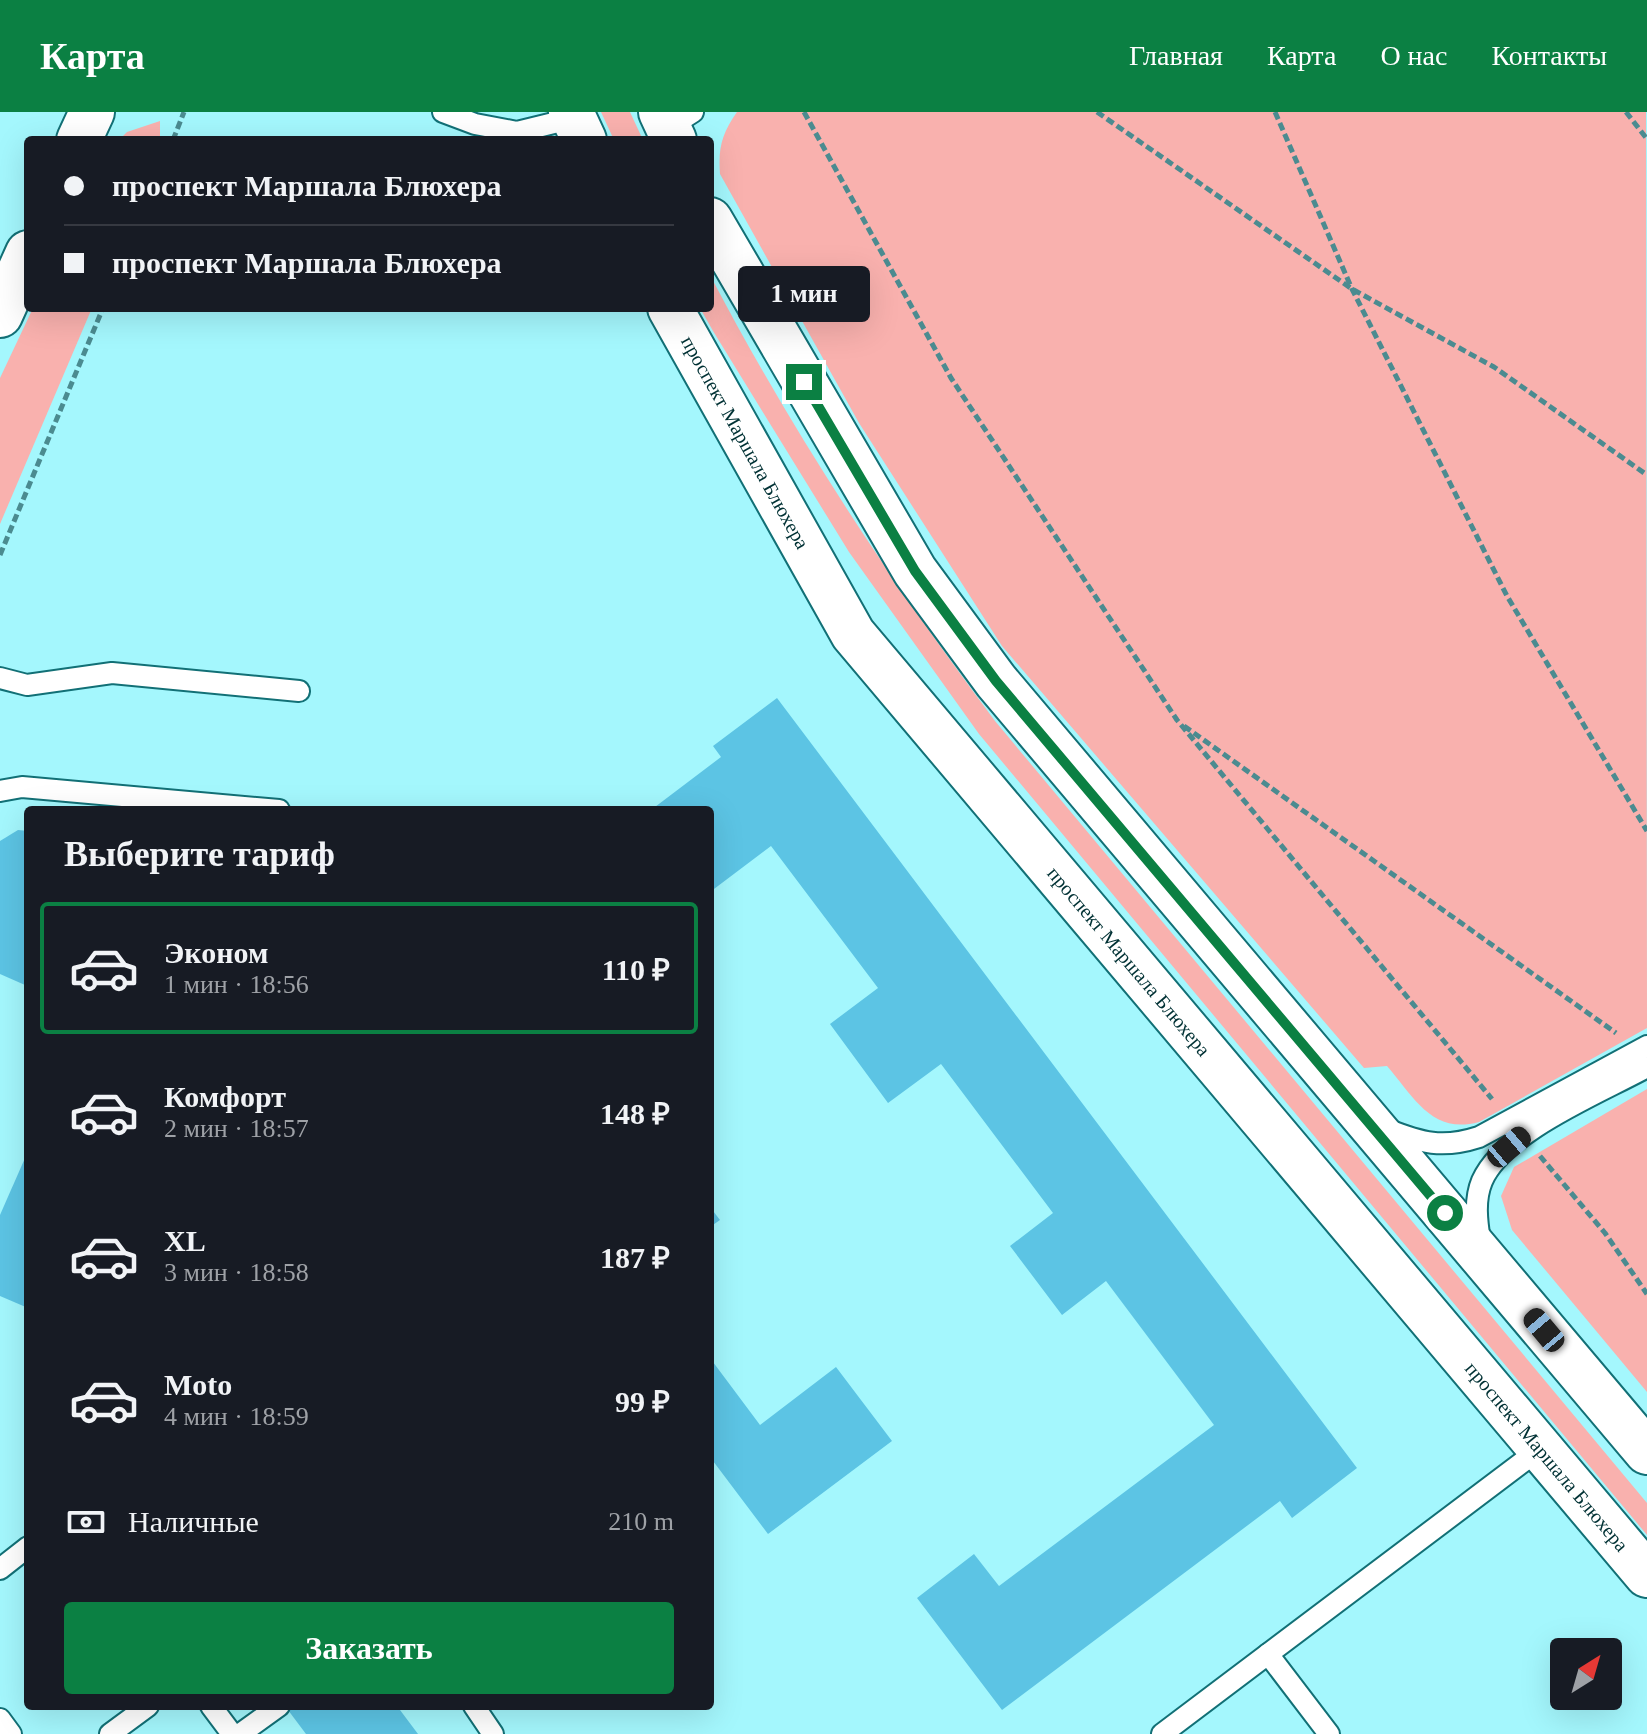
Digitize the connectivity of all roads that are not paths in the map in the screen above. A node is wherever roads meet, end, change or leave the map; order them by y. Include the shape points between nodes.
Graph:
1 (92, 112) edge
2 (443, 112) edge
3 (576, 123) edge
4 (81, 136) edge
5 (714, 227) edge
6 (24, 262) edge
7 (672, 312) edge
8 (0, 315) edge
9 (0, 678) edge
10 (299, 691) dead end
11 (0, 791) edge
12 (234, 806) edge
13 (1645, 1054) edge
14 (1370, 1124) junction
15 (1517, 1129) junction
16 (1482, 1257) junction
17 (1540, 1449) junction
18 (1647, 1452) edge
19 (24, 1550) edge
20 (0, 1569) edge
21 (1647, 1575) edge
22 (1268, 1654) junction
23 (143, 1710) edge
24 (214, 1710) edge
25 (273, 1710) edge
26 (477, 1710) edge
27 (0, 1719) edge
28 (11, 1734) edge
29 (110, 1734) edge
30 (232, 1734) edge
31 (240, 1734) edge
32 (493, 1734) edge
33 (1162, 1734) edge
34 (1329, 1734) edge

1 - 4 main road
2 - 3 lane via 517,132
5 - 14 main road via 915,571 996,681
6 - 8 main road
7 - 17 main road, проспект Маршала Блюхера via 853,634
9 - 10 lane via 27,685 112,673
11 - 12 lane via 22,787
13 - 15 lane
14 - 15 lane via 1449,1146
14 - 16 main road
15 - 16 lane via 1482,1182 1476,1213
16 - 18 main road
17 - 21 main road, проспект Маршала Блюхера
17 - 22 lane
19 - 20 lane
22 - 33 lane
22 - 34 lane
23 - 29 lane
24 - 30 lane
25 - 31 lane
26 - 32 lane
27 - 28 lane

